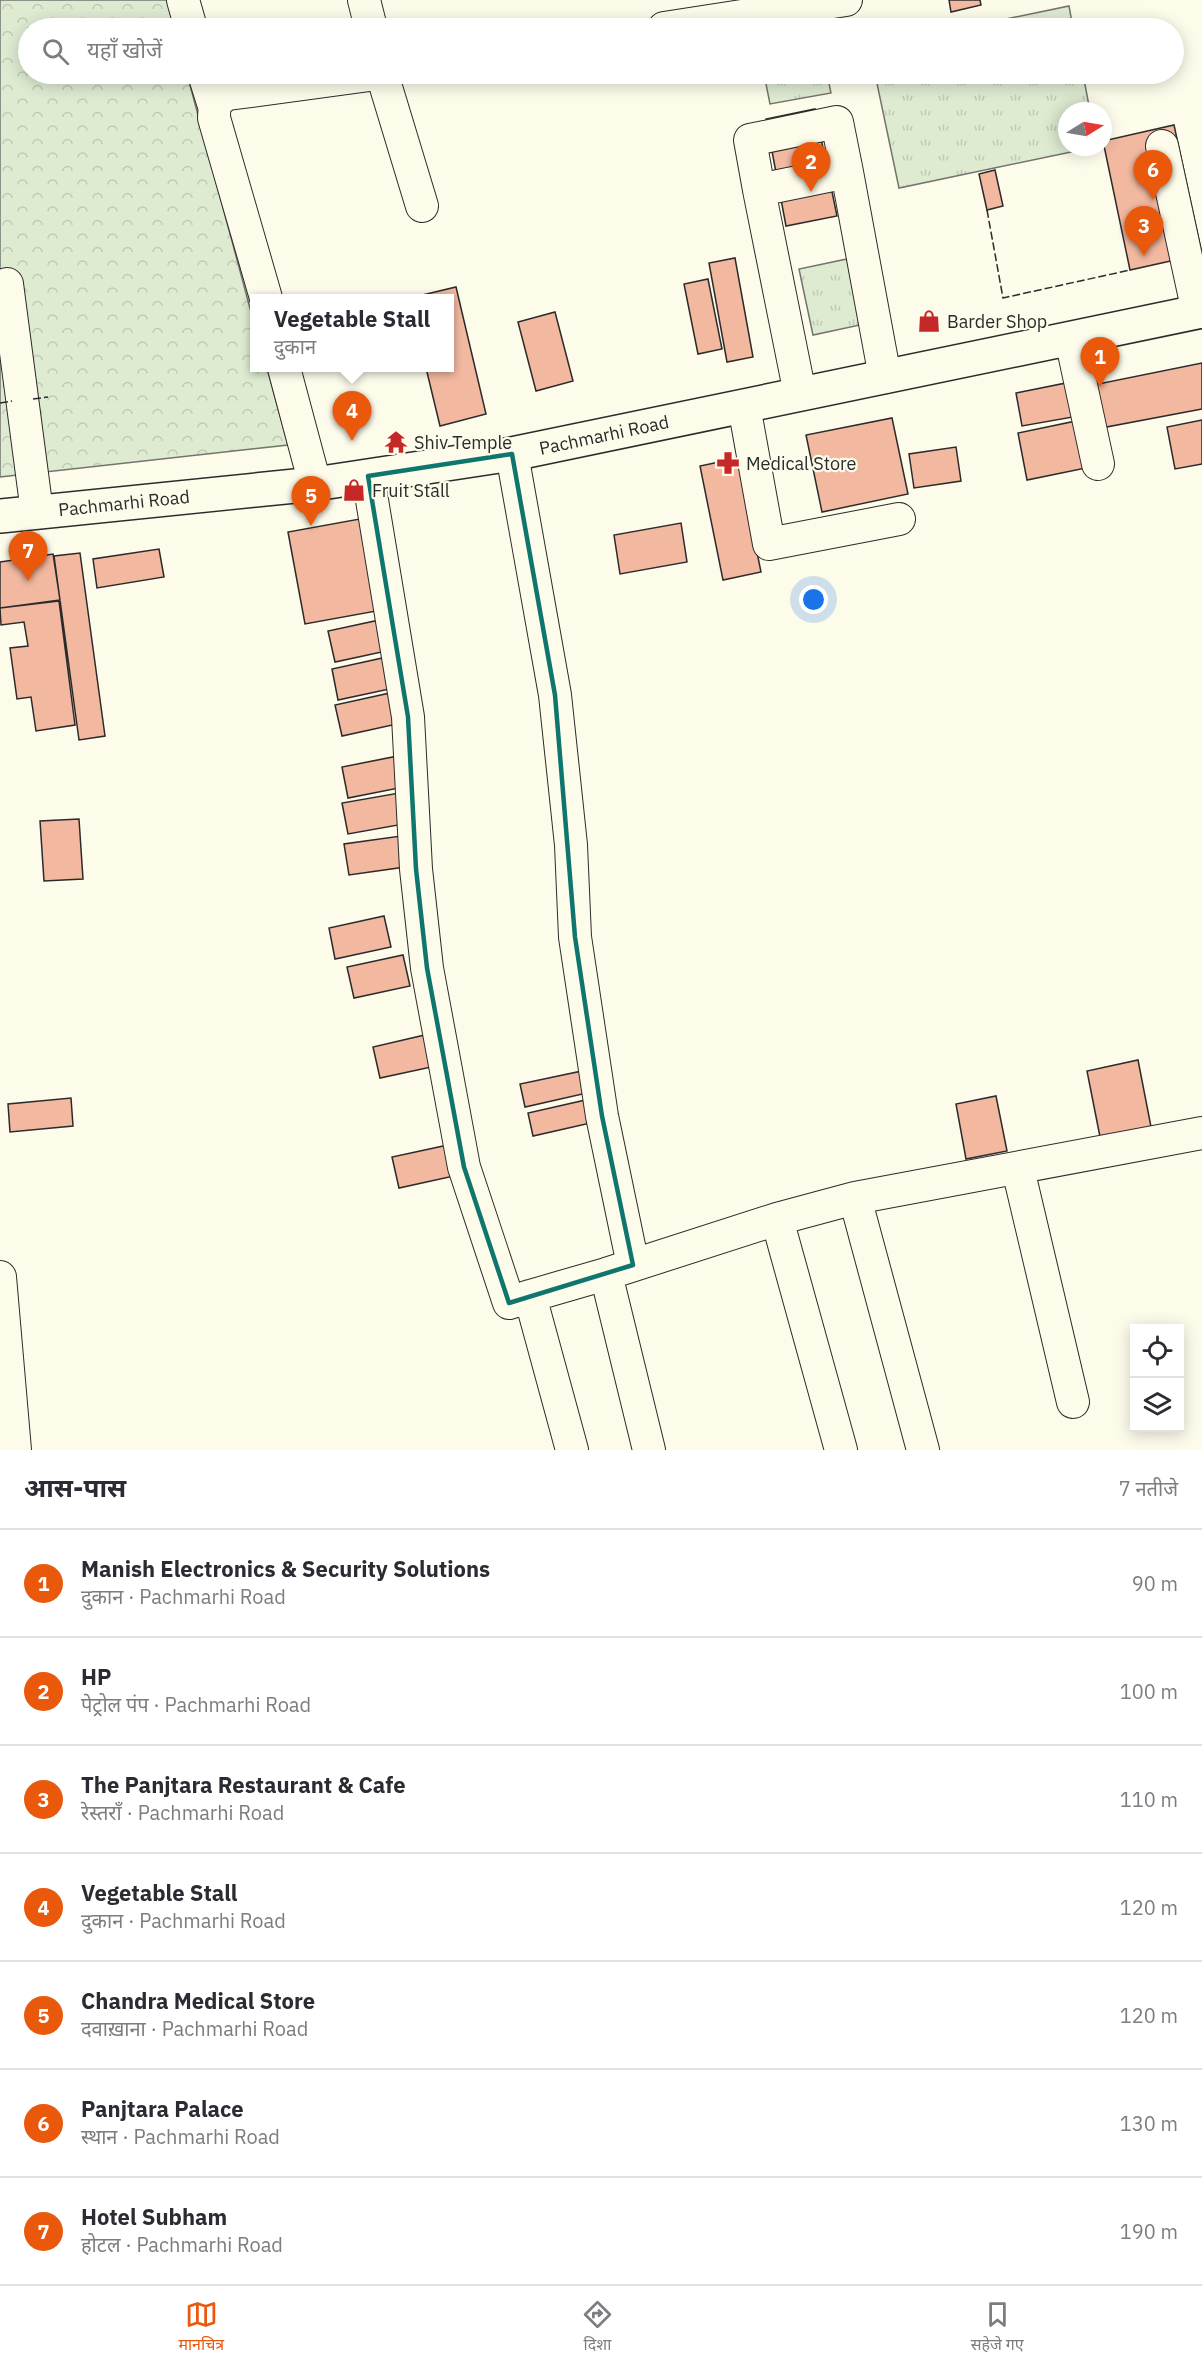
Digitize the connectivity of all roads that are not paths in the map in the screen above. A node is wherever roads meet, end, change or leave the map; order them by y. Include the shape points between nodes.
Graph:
1 (183, 0) edge
2 (364, 0) edge
3 (846, 0) edge
4 (188, 18) edge
5 (368, 18) edge
6 (729, 18) edge
7 (207, 84) edge
8 (302, 84) edge
9 (385, 84) edge
10 (214, 106) junction
11 (1162, 146) dead end
12 (847, 172) junction
13 (759, 190) junction
14 (422, 206) dead end
15 (7, 284) dead end
16 (265, 294) edge
17 (1200, 312) edge
18 (1071, 339) junction
19 (285, 372) edge
20 (885, 377) junction
21 (800, 394) junction
22 (744, 406) junction
23 (512, 454) junction
24 (1098, 464) dead end
25 (368, 476) junction
26 (315, 484) junction
27 (37, 512) junction
28 (0, 516) edge
29 (899, 519) dead end
30 (1202, 1133) edge
31 (1018, 1169) junction
32 (855, 1198) junction
33 (777, 1219) junction
34 (620, 1270) junction
35 (0, 1277) edge
36 (530, 1296) junction
37 (1072, 1402) dead end
38 (15, 1450) edge
39 (572, 1450) edge
40 (650, 1450) edge
41 (841, 1450) edge
42 (923, 1450) edge

1 - 4 street
2 - 5 street
3 - 6 street
7 - 10 street
8 - 10 street via 228,94
9 - 14 street
10 - 16 street via 214,118
11 - 17 street
12 - 13 street
12 - 13 street via 837,122 815,126 750,140
12 - 20 street
13 - 21 street
15 - 27 street
17 - 18 main road, Pachmarhi Road
18 - 20 main road, Pachmarhi Road
18 - 24 street
19 - 26 street
20 - 21 main road, Pachmarhi Road
21 - 22 main road, Pachmarhi Road
22 - 23 main road, Pachmarhi Road
22 - 29 street via 769,544
23 - 25 main road, Pachmarhi Road
23 - 34 street via 555,695 571,845 575,937
25 - 26 main road, Pachmarhi Road
25 - 36 street via 408,717 416,869 427,968 464,1167 508,1303
26 - 27 main road, Pachmarhi Road
27 - 28 main road, Pachmarhi Road
30 - 31 street
31 - 32 street
31 - 37 street
32 - 33 street
32 - 42 street
33 - 34 street
33 - 41 street
34 - 36 street
34 - 40 street
35 - 38 street
36 - 39 street

